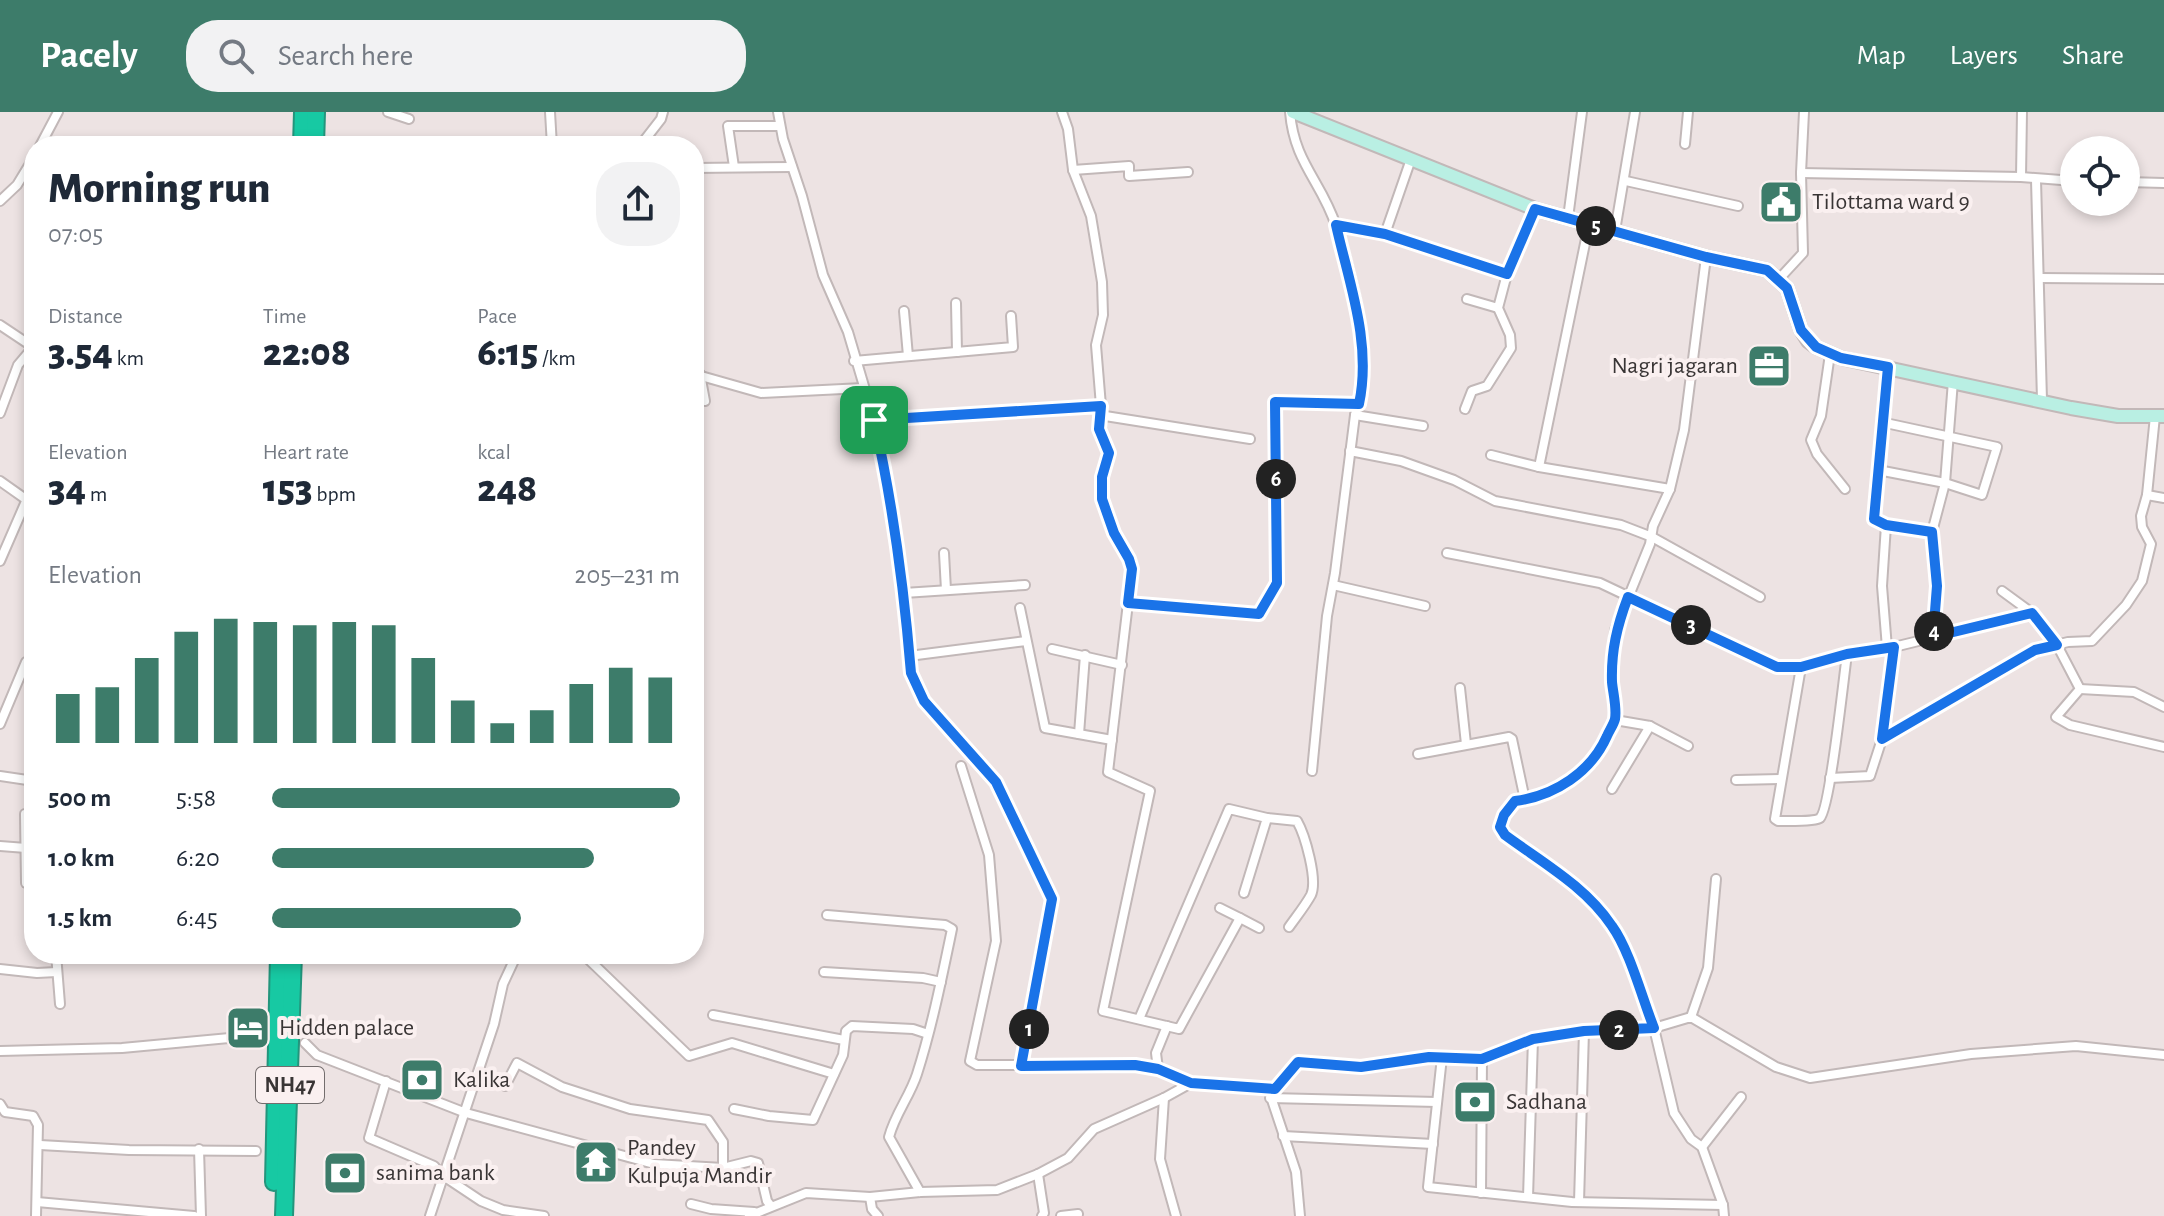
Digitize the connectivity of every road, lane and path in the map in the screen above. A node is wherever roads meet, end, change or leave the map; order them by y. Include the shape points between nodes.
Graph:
1 (58, 112) edge
2 (303, 112) edge
3 (316, 112) edge
4 (388, 112) edge
5 (550, 112) edge
6 (663, 112) edge
7 (778, 112) edge
8 (1062, 112) edge
9 (1292, 112) edge
10 (1582, 112) edge
11 (1635, 112) edge
12 (1688, 112) edge
13 (1804, 112) edge
14 (2022, 112) edge
15 (409, 119) dead end
16 (780, 126) junction
17 (45, 136) edge
18 (302, 136) edge
19 (315, 136) edge
20 (551, 136) edge
21 (648, 136) edge
22 (1685, 144) dead end
23 (1411, 159) junction
24 (734, 167) junction
25 (792, 167) junction
26 (704, 168) edge
27 (1073, 170) junction
28 (1188, 172) dead end
29 (24, 173) edge
30 (1801, 173) junction
31 (2021, 177) junction
32 (2036, 180) junction
33 (1626, 181) junction
34 (2060, 181) edge
35 (2140, 182) edge
36 (2164, 183) edge
37 (0, 201) edge
38 (1738, 206) dead end
39 (1535, 209) junction
40 (1568, 218) junction
41 (1589, 224) junction
42 (1336, 225) junction
43 (1615, 231) junction
44 (1385, 234) junction
45 (1706, 257) junction
46 (1507, 274) junction
47 (2040, 278) junction
48 (1779, 279) junction
49 (2164, 279) edge
50 (1467, 299) dead end
51 (956, 303) dead end
52 (1498, 308) junction
53 (904, 311) dead end
54 (1011, 316) dead end
55 (0, 325) edge
56 (24, 340) edge
57 (957, 352) junction
58 (1830, 354) junction
59 (908, 356) junction
60 (24, 358) edge
61 (854, 361) junction
62 (1888, 367) junction
63 (704, 376) edge
64 (0, 380) edge
65 (1953, 381) junction
66 (12, 385) junction
67 (863, 388) junction
68 (704, 398) edge
69 (2042, 400) junction
70 (705, 401) dead end
71 (1359, 404) junction
72 (1465, 409) dead end
73 (1100, 410) junction
74 (0, 413) edge
75 (1355, 415) junction
76 (2160, 416) edge
77 (874, 420) junction
78 (1881, 422) junction
79 (1423, 426) dead end
80 (1949, 437) junction
81 (1250, 439) dead end
82 (1350, 451) junction
83 (1491, 455) dead end
84 (1539, 467) junction
85 (1878, 470) junction
86 (0, 481) edge
87 (1945, 483) junction
88 (1670, 489) junction
89 (1845, 489) dead end
90 (2147, 495) junction
91 (24, 497) edge
92 (2164, 498) edge
93 (24, 515) edge
94 (1886, 525) junction
95 (1932, 532) junction
96 (1652, 537) junction
97 (944, 553) dead end
98 (1447, 553) dead end
99 (0, 561) edge
100 (1025, 585) dead end
101 (1333, 585) junction
102 (946, 590) junction
103 (2002, 591) dead end
104 (904, 593) junction
105 (1628, 597) junction
106 (1760, 597) dead end
107 (1128, 603) junction
108 (1425, 606) dead end
109 (1020, 608) dead end
110 (2032, 613) junction
111 (1933, 637) junction
112 (1026, 641) junction
113 (2057, 645) junction
114 (1890, 647) junction
115 (1052, 649) dead end
116 (1847, 654) junction
117 (1085, 655) junction
118 (909, 656) junction
119 (1122, 665) junction
120 (24, 667) edge
121 (1801, 667) junction
122 (1460, 688) dead end
123 (2080, 689) junction
124 (2164, 707) edge
125 (1615, 720) junction
126 (0, 724) edge
127 (1650, 726) junction
128 (1079, 734) junction
129 (1882, 739) junction
130 (1112, 740) junction
131 (1466, 744) junction
132 (1688, 746) dead end
133 (2164, 747) edge
134 (1418, 754) dead end
135 (961, 766) dead end
136 (1312, 771) dead end
137 (0, 776) edge
138 (1830, 778) junction
139 (1781, 779) junction
140 (24, 780) edge
141 (1736, 780) dead end
142 (1612, 789) dead end
143 (1525, 800) junction
144 (1267, 818) junction
145 (0, 846) edge
146 (24, 848) edge
147 (1716, 879) dead end
148 (1244, 893) dead end
149 (1220, 908) dead end
150 (827, 915) dead end
151 (1240, 918) junction
152 (1289, 927) dead end
153 (1259, 928) dead end
154 (57, 964) edge
155 (279, 964) edge
156 (293, 964) edge
157 (512, 964) edge
158 (593, 964) edge
159 (0, 969) edge
160 (57, 972) junction
161 (824, 972) dead end
162 (941, 982) junction
163 (60, 1004) dead end
164 (713, 1015) dead end
165 (1691, 1017) junction
166 (1139, 1019) junction
167 (1167, 1026) junction
168 (1654, 1028) junction
169 (1584, 1031) junction
170 (928, 1034) junction
171 (261, 1035) dead end
172 (1533, 1039) junction
173 (844, 1040) junction
174 (305, 1043) dead end
175 (0, 1051) edge
176 (2164, 1055) edge
177 (1442, 1057) junction
178 (1482, 1059) junction
179 (1021, 1066) junction
180 (1158, 1069) junction
181 (834, 1074) junction
182 (386, 1081) junction
183 (1191, 1083) junction
184 (505, 1086) dead end
185 (1275, 1089) junction
186 (1741, 1097) dead end
187 (1164, 1098) junction
188 (1270, 1098) junction
189 (1437, 1102) junction
190 (0, 1104) edge
191 (734, 1109) dead end
192 (466, 1113) junction
193 (1283, 1136) junction
194 (1433, 1144) junction
195 (40, 1145) junction
196 (1702, 1147) junction
197 (199, 1149) junction
198 (256, 1151) dead end
199 (723, 1168) junction
200 (1038, 1174) junction
201 (442, 1175) junction
202 (920, 1192) junction
203 (1481, 1193) junction
204 (870, 1197) junction
205 (1528, 1197) junction
206 (37, 1202) junction
207 (1579, 1202) junction
208 (691, 1204) dead end
209 (1723, 1205) junction
210 (771, 1206) junction
211 (752, 1214) edge
212 (1078, 1214) dead end
213 (1046, 1215) edge
214 (36, 1216) edge
215 (194, 1216) edge
216 (201, 1216) edge
217 (273, 1216) edge
218 (284, 1216) edge
219 (430, 1216) edge
220 (544, 1216) edge
221 (878, 1216) edge
222 (1061, 1216) edge
223 (1176, 1216) edge
224 (1300, 1216) edge
225 (1724, 1216) edge

1 - 17 street
2 - 18 highway
3 - 19 highway
4 - 15 street
5 - 20 street
6 - 21 street
7 - 16 street
8 - 27 street
9 - 23 street
9 - 42 street via 1295,146
10 - 40 street
11 - 33 street
12 - 22 street
13 - 30 street
14 - 31 street
16 - 24 street via 728,126
16 - 25 street
23 - 39 street
23 - 44 street
24 - 25 street
24 - 26 street
25 - 61 street
27 - 28 street via 1129,166 1129,176
27 - 73 street via 1091,216 1102,282 1103,315 1096,345
29 - 37 street
30 - 31 street
30 - 48 street via 1803,253
31 - 32 street
32 - 34 street
32 - 47 street
33 - 38 street
33 - 43 street
35 - 36 street
39 - 40 street
39 - 46 street
40 - 41 street
41 - 43 street
41 - 84 street
42 - 44 street
42 - 71 street via 1358,320 1363,361
43 - 45 street
44 - 46 street
45 - 48 street via 1755,266
45 - 88 street via 1684,430
46 - 52 street
47 - 49 street
47 - 69 street
48 - 58 street via 1808,341
50 - 52 street
51 - 57 street
52 - 72 street via 1511,348 1487,386 1472,391
53 - 59 street
54 - 57 street via 1013,347
55 - 56 street
57 - 59 street
58 - 62 street
58 - 89 street via 1821,416 1811,440
59 - 61 street
60 - 66 street
61 - 67 street
62 - 65 street
62 - 78 street
63 - 67 street via 761,393
64 - 66 street
65 - 69 street
65 - 80 street
66 - 74 street
67 - 77 street
68 - 70 street
69 - 76 street via 2118,416
71 - 75 street
71 - 107 street via 1275,402 1277,583 1259,614
73 - 77 street
73 - 81 street
73 - 107 street via 1099,429 1109,453 1102,499 1132,569
75 - 79 street
75 - 82 street
76 - 90 street
77 - 104 street
78 - 80 street
78 - 85 street
80 - 87 street
80 - 87 street via 1997,447 1982,495
82 - 96 street via 1401,461 1495,501 1621,525
82 - 101 street
83 - 84 street
84 - 88 street
85 - 87 street
85 - 94 street via 1874,519
86 - 91 street
87 - 95 street
88 - 96 street
90 - 92 street
90 - 113 street via 2141,516 2150,548 2135,594 2092,641
93 - 99 street
94 - 95 street
94 - 114 street via 1882,586
95 - 111 street via 1937,586
96 - 105 street
96 - 106 street
97 - 102 street
98 - 105 street via 1600,583
100 - 102 street
101 - 108 street
101 - 136 street
102 - 104 street
103 - 110 street
104 - 118 street
105 - 121 street via 1777,667
105 - 125 street via 1615,630
107 - 119 street
109 - 112 street
110 - 111 street
110 - 113 street
111 - 114 street
112 - 118 street
112 - 128 street via 1045,728
113 - 123 street
113 - 129 street via 2035,650
114 - 116 street
114 - 129 street
115 - 117 street
116 - 121 street
116 - 138 street
117 - 119 street
117 - 128 street
118 - 179 street via 924,701 996,782 1052,899
119 - 130 street
120 - 126 street
121 - 139 street
122 - 131 street
123 - 124 street via 2134,692
123 - 133 street via 2056,717
125 - 127 street
125 - 143 street via 1592,763 1570,782
127 - 132 street
127 - 142 street
128 - 130 street
129 - 138 street via 1870,776
130 - 166 street via 1108,772 1150,791 1103,1011
131 - 134 street
131 - 143 street via 1512,739
135 - 179 street via 989,855 996,941 970,1061
137 - 140 street
138 - 139 street via 1820,818 1778,821
139 - 141 street
143 - 168 street via 1515,801 1500,827 1582,892 1613,927
144 - 148 street
144 - 152 street via 1297,821 1312,875 1312,892
144 - 166 street via 1229,809
145 - 146 street
147 - 165 street via 1708,968
149 - 151 street
150 - 162 street via 952,929
151 - 153 street
151 - 167 street via 1179,1029
154 - 160 street
155 - 217 highway, NH47
156 - 218 highway, NH47
157 - 192 street
158 - 181 street via 689,1056 732,1043
159 - 160 street
160 - 163 street
161 - 162 street
162 - 170 street
164 - 173 street
165 - 168 street
165 - 176 street via 1776,1067 1810,1078 1971,1054 2076,1046
166 - 167 street
167 - 180 street via 1156,1053
168 - 169 street
168 - 196 street via 1674,1113
169 - 172 street
169 - 207 street
170 - 173 street via 856,1024
170 - 202 street via 916,1077 889,1137
171 - 175 street via 122,1048
172 - 178 street
172 - 205 street
173 - 181 street
174 - 182 street via 317,1055
177 - 178 street
177 - 185 street via 1361,1067 1298,1062
177 - 189 street
178 - 203 street
179 - 180 street
180 - 183 street
181 - 191 street via 813,1120
182 - 192 street
182 - 201 street via 369,1138 434,1166
183 - 185 street
183 - 187 street
184 - 199 street via 517,1063 562,1087 630,1109 708,1120 723,1142
185 - 188 street
186 - 196 street
187 - 200 street via 1094,1129 1068,1158
187 - 223 street via 1160,1159
188 - 189 street
188 - 193 street
189 - 194 street
190 - 195 street via 5,1112 33,1116
192 - 199 street via 654,1164
192 - 201 street
193 - 194 street
193 - 224 street via 1296,1172
194 - 203 street via 1428,1187
195 - 197 street
195 - 206 street
196 - 209 street
197 - 198 street
197 - 216 street
199 - 210 street via 758,1163
200 - 202 street via 997,1190
200 - 213 street
201 - 219 street
201 - 220 street via 492,1206
202 - 204 street
203 - 205 street
204 - 210 street via 806,1193
204 - 221 street
205 - 207 street
206 - 214 street
206 - 215 street
207 - 209 street
208 - 211 street
209 - 225 street
210 - 211 street
212 - 222 street

